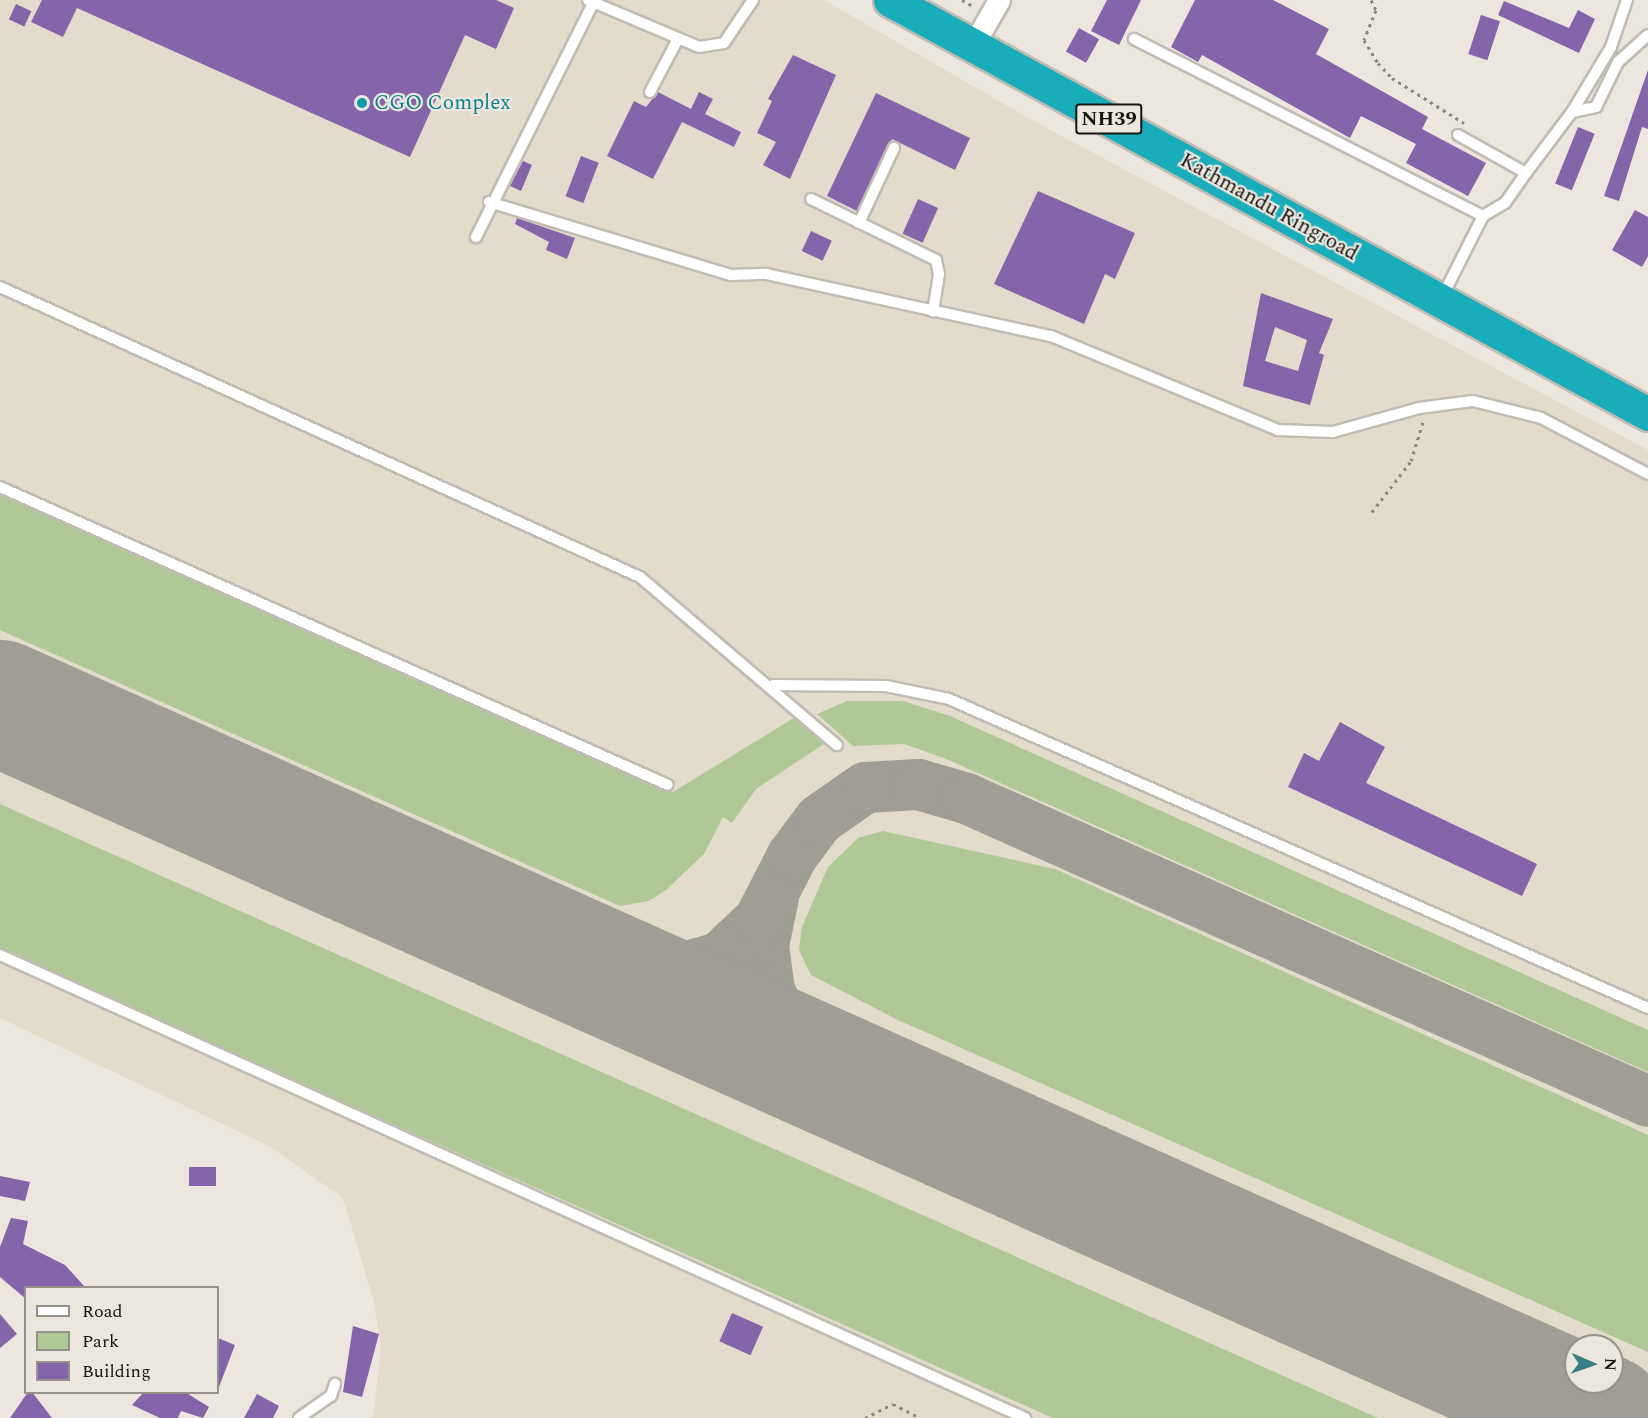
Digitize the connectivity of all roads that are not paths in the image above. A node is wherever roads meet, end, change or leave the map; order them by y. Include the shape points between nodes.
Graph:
1 (605, 0) edge
2 (753, 0) edge
3 (890, 0) edge
4 (999, 0) edge
5 (1627, 0) edge
6 (591, 1) edge
7 (616, 12) junction
8 (1648, 35) edge
9 (678, 39) junction
10 (1134, 39) dead end
11 (973, 45) junction
12 (650, 92) dead end
13 (1572, 112) junction
14 (1458, 135) road end
15 (894, 148) dead end
16 (1526, 173) junction
17 (811, 200) dead end
18 (489, 202) junction
19 (1483, 216) junction
20 (860, 223) junction
21 (476, 237) dead end
22 (0, 287) edge
23 (1440, 300) junction
24 (933, 312) junction
25 (1648, 414) edge
26 (1648, 474) edge
27 (0, 487) edge
28 (772, 685) junction
29 (837, 745) dead end
30 (668, 785) dead end
31 (0, 955) edge
32 (1648, 1008) edge
33 (335, 1384) dead end
34 (299, 1418) edge
35 (1025, 1418) edge

1 - 7 lane
2 - 9 lane via 724,43 699,47
3 - 11 highway, Kathmandu Ringroad / NH39
4 - 11 street
5 - 13 lane via 1611,47
6 - 7 lane
6 - 18 lane
7 - 9 lane
8 - 13 lane via 1618,62 1596,107
9 - 12 lane
10 - 19 lane
11 - 23 highway, Kathmandu Ringroad / NH39
13 - 16 lane
14 - 16 lane
15 - 20 lane
16 - 19 lane via 1505,203
17 - 20 lane
18 - 21 lane
18 - 24 lane via 731,275 766,274
19 - 23 lane
20 - 24 lane via 936,260 939,274
22 - 28 lane via 588,549 640,576
23 - 25 highway, Kathmandu Ringroad / NH39
24 - 26 lane via 1051,336 1278,430 1333,432 1419,408 1473,402 1517,409
27 - 30 lane
28 - 29 lane
28 - 32 lane via 886,686 949,699
31 - 35 lane
33 - 34 lane via 331,1396

